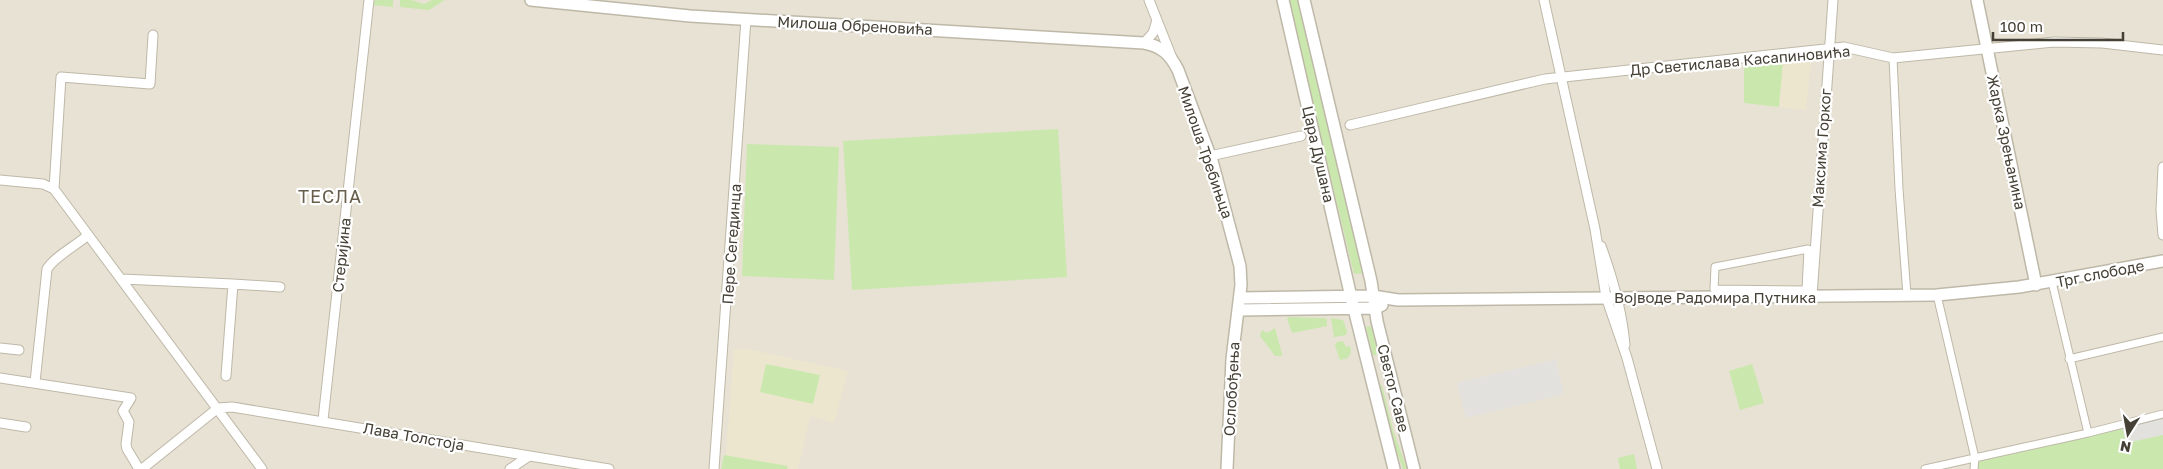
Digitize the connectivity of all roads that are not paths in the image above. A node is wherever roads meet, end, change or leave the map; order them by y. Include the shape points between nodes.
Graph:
1 (369, 0) edge
2 (531, 0) edge
3 (1149, 0) edge
4 (1283, 0) edge
5 (1304, 0) edge
6 (1544, 0) edge
7 (1832, 0) edge
8 (1977, 0) edge
9 (746, 19) junction
10 (1158, 20) junction
11 (153, 35) dead end
12 (1144, 42) junction
13 (1828, 49) junction
14 (1987, 50) junction
15 (2163, 50) edge
16 (1893, 58) junction
17 (1173, 61) junction
18 (1561, 77) junction
19 (1350, 125) dead end
20 (1301, 136) dead end
21 (1210, 156) junction
22 (2163, 167) edge
23 (0, 180) edge
24 (54, 189) junction
25 (2162, 229) edge
26 (88, 235) junction
27 (2163, 261) edge
28 (122, 279) junction
29 (2052, 282) junction
30 (233, 284) junction
31 (2036, 285) junction
32 (280, 287) dead end
33 (1809, 293) junction
34 (1907, 295) junction
35 (1937, 295) junction
36 (1612, 297) junction
37 (1240, 298) junction
38 (1374, 302) junction
39 (1352, 303) junction
40 (1239, 310) junction
41 (2163, 337) edge
42 (0, 348) edge
43 (19, 350) dead end
44 (2069, 359) junction
45 (226, 376) dead end
46 (0, 378) edge
47 (35, 382) junction
48 (218, 408) junction
49 (2163, 414) edge
50 (323, 420) junction
51 (0, 423) edge
52 (26, 426) dead end
53 (2088, 433) junction
54 (529, 456) junction
55 (1975, 458) junction
56 (141, 469) edge
57 (262, 469) edge
58 (510, 469) edge
59 (609, 469) edge
60 (714, 469) edge
61 (1227, 469) edge
62 (1394, 469) edge
63 (1414, 469) edge
64 (1657, 469) edge
65 (1925, 469) edge
66 (1974, 469) edge

1 - 50 street, Стеријина
2 - 9 street, Милоша Обреновића
3 - 10 street, Милоша Требињца
4 - 39 street, Цара Душана
5 - 38 street, Цара Душана
6 - 18 street
7 - 13 street, Максима Горког
8 - 14 street, Жарка Зрењанина
9 - 12 street, Милоша Обреновића
9 - 60 street, Пере Сегединца
10 - 12 street via 1153,33
10 - 17 street, Милоша Требињца
11 - 24 street via 150,84 61,77
12 - 17 street, Милоша Обреновића via 1162,48
13 - 16 street, Др Светислава Касапиновића via 1853,48
13 - 18 street, Др Светислава Касапиновића
13 - 33 street, Максима Горког
14 - 15 street, Др Светислава Касапиновића via 2079,42
14 - 16 street, Др Светислава Касапиновића
14 - 31 street, Жарка Зрењанина
16 - 34 street
17 - 21 street, Милоша Требињца
18 - 19 street, Др Светислава Касапиновића
18 - 36 street
20 - 21 street
21 - 37 street, Милоша Требињца via 1240,266
22 - 25 street
23 - 24 street via 43,184
24 - 26 street
26 - 28 street
26 - 47 street via 47,268
27 - 29 street, Трг слободе
28 - 30 street
28 - 48 street
29 - 31 street, Трг слободе
29 - 44 street
30 - 32 street
30 - 45 street
31 - 35 street, Војводе Радомира Путника
33 - 33 street via 1808,249 1715,267 1714,289
33 - 34 street, Војводе Радомира Путника
33 - 36 street, Војводе Радомира Путника
34 - 35 street, Војводе Радомира Путника
35 - 55 street
36 - 38 street, Војводе Радомира Путника
36 - 64 street
37 - 39 street, Војводе Радомира Путника
37 - 40 street, Милоша Требињца
38 - 39 street, Војводе Радомира Путника
38 - 63 street, Светог Саве
39 - 40 street, Војводе Радомира Путника
39 - 62 street, Светог Саве
40 - 61 street, Ослобођења via 1232,359
41 - 44 street
42 - 43 street
44 - 53 street
46 - 47 street
47 - 56 street via 131,398 123,411 129,422 126,444
48 - 50 street, Лава Толстоја via 232,406
48 - 56 street
48 - 57 street
49 - 53 street
50 - 54 street, Лава Толстоја
51 - 52 street
53 - 55 street
54 - 58 street
54 - 59 street, Лава Толстоја
55 - 65 street
55 - 66 street

